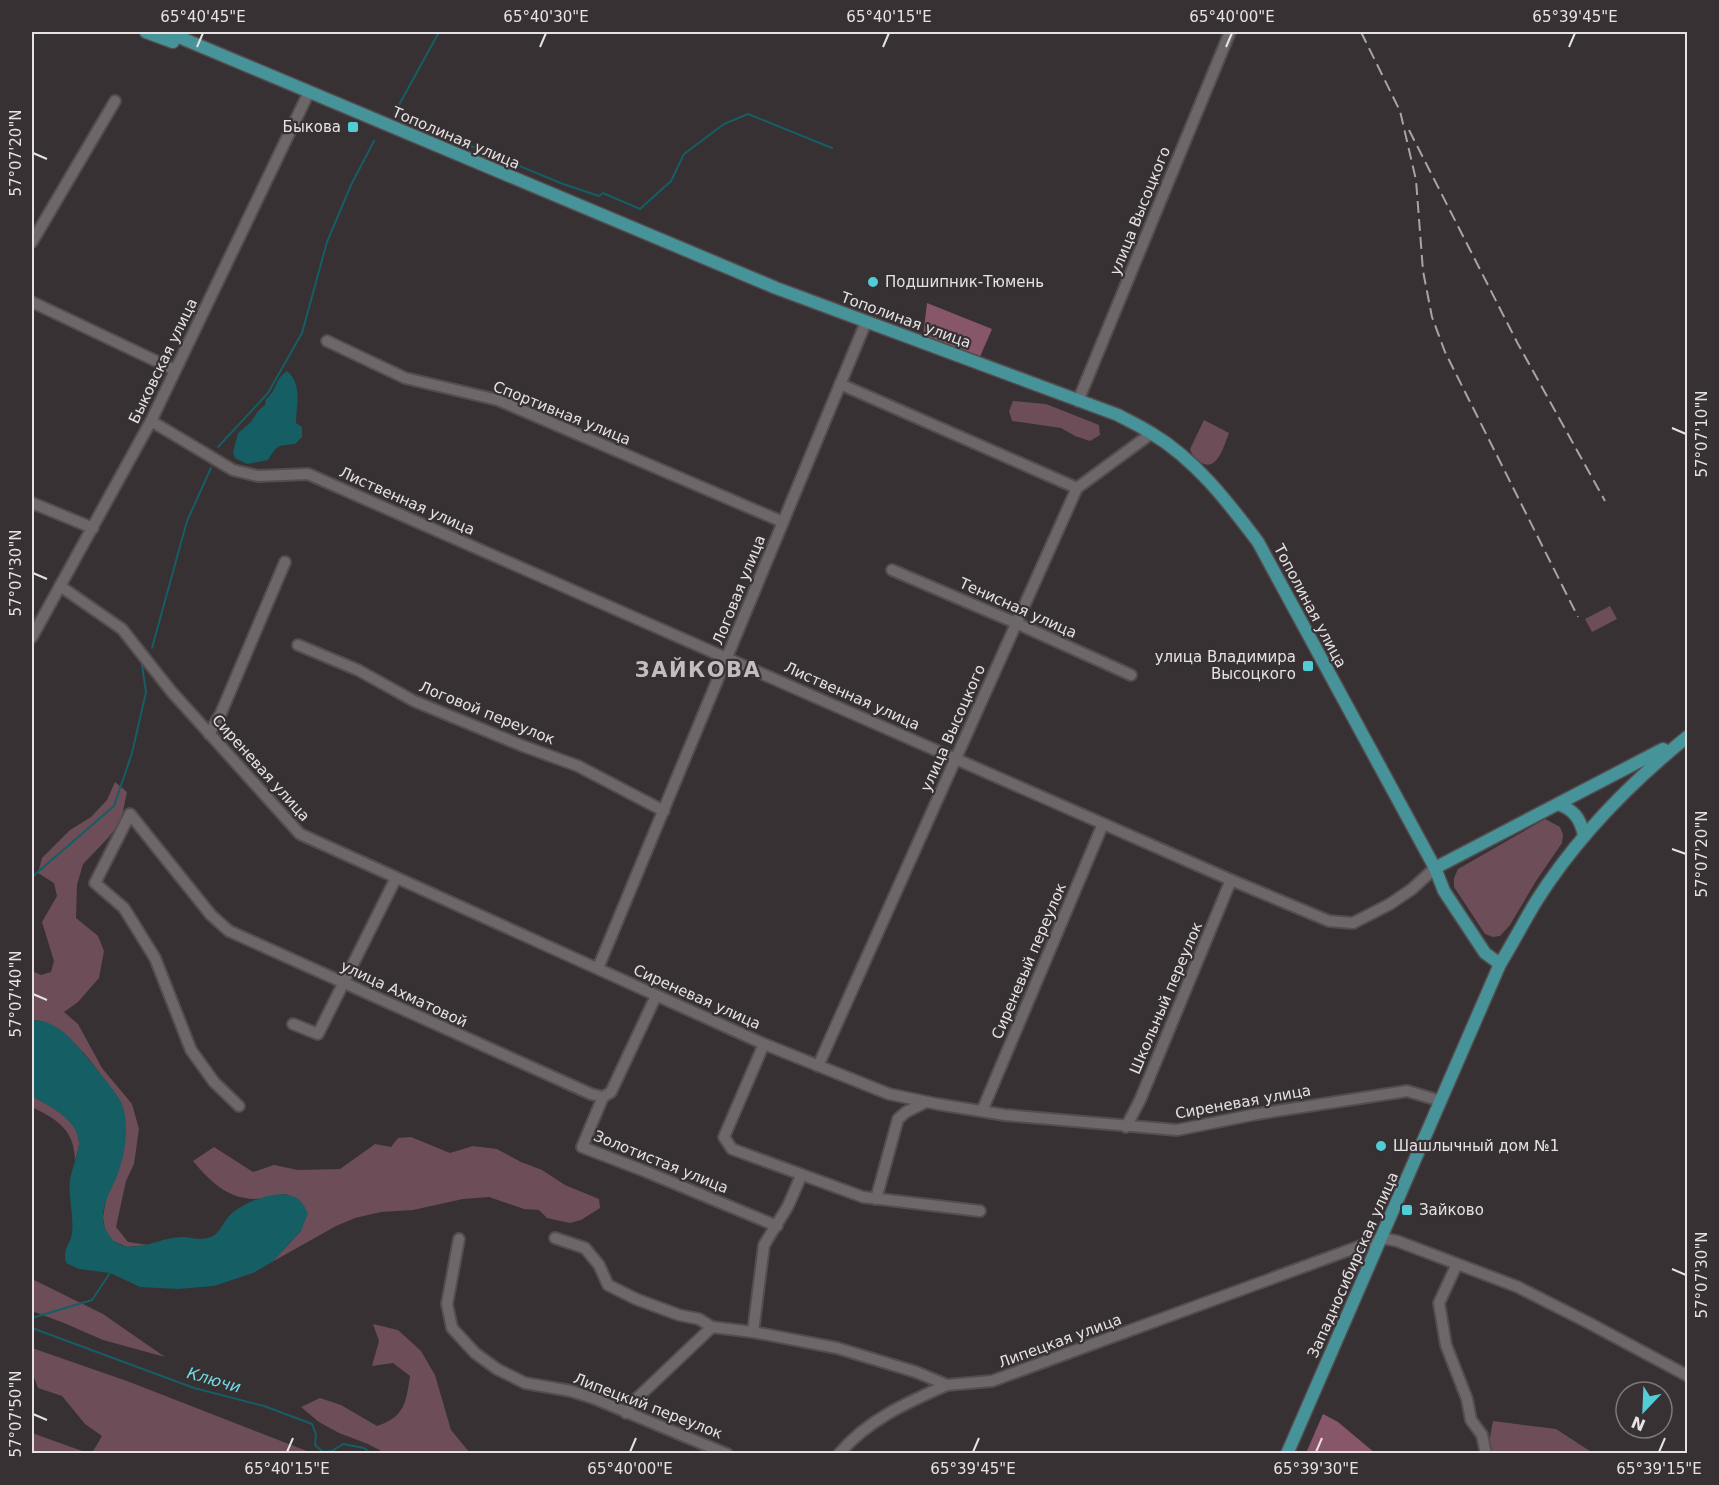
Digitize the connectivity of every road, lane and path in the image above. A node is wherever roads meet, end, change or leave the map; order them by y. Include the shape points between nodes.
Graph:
1 (146, 32) edge
2 (166, 32) edge
3 (1230, 32) edge
4 (232, 60) junction
5 (309, 92) junction
6 (115, 101) dead end
7 (32, 242) edge
8 (32, 302) edge
9 (866, 322) junction
10 (327, 341) dead end
11 (175, 370) junction
12 (840, 384) junction
13 (1078, 401) junction
14 (151, 421) junction
15 (1152, 433) junction
16 (1077, 488) junction
17 (32, 504) edge
18 (783, 522) junction
19 (93, 528) junction
20 (285, 561) dead end
21 (892, 570) dead end
22 (60, 586) junction
23 (1016, 623) junction
24 (32, 637) edge
25 (298, 645) dead end
26 (728, 658) junction
27 (1131, 675) dead end
28 (209, 734) junction
29 (1687, 737) edge
30 (956, 758) junction
31 (1558, 804) junction
32 (664, 811) junction
33 (1103, 824) junction
34 (1584, 835) junction
35 (1435, 868) junction
36 (396, 878) junction
37 (1232, 880) junction
38 (1500, 964) junction
39 (598, 968) junction
40 (345, 982) junction
41 (656, 996) junction
42 (293, 1024) dead end
43 (764, 1044) junction
44 (818, 1066) junction
45 (603, 1097) junction
46 (1441, 1101) junction
47 (926, 1102) junction
48 (239, 1106) dead end
49 (982, 1111) junction
50 (1126, 1126) junction
51 (801, 1176) junction
52 (876, 1199) junction
53 (980, 1211) dead end
54 (777, 1227) junction
55 (555, 1238) dead end
56 (1382, 1238) junction
57 (459, 1239) dead end
58 (1457, 1264) junction
59 (712, 1327) junction
60 (753, 1332) junction
61 (1688, 1376) edge
62 (946, 1385) junction
63 (626, 1413) junction
64 (727, 1454) edge
65 (839, 1454) edge
66 (1287, 1454) edge
67 (1486, 1454) edge

1 - 4 main road
2 - 4 main road, Тополиная улица
3 - 13 street, улица Высоцкого
4 - 5 main road, Тополиная улица
5 - 9 main road, Тополиная улица via 635,230
5 - 11 street, Быковская улица
6 - 7 street
8 - 11 street
9 - 12 street, Логовая улица
9 - 13 main road, Тополиная улица
10 - 18 street, Спортивная улица via 405,378 498,400
11 - 14 street, Быковская улица
12 - 16 street
12 - 18 street, Логовая улица
13 - 15 main road, Тополиная улица via 1118,415
14 - 19 street, Быковская улица
14 - 26 street, Лиственная улица via 233,470 258,476 308,474
15 - 16 street, улица Высоцкого
15 - 35 main road, Тополиная улица via 1222,495 1258,542
16 - 23 street, улица Высоцкого
17 - 19 street
18 - 26 street, Логовая улица
19 - 22 street, Быковская улица
20 - 28 street
21 - 23 street, Тенисная улица
22 - 24 street, Быковская улица
22 - 28 street, Сиреневая улица via 122,629
23 - 27 street, Тенисная улица
23 - 30 street, улица Высоцкого
25 - 32 street, Логовой переулок via 358,670 414,701 578,766
26 - 30 street, Лиственная улица
26 - 32 street, Логовая улица
28 - 36 street, Сиреневая улица via 300,834
29 - 31 main road
29 - 34 main road, Западносибирская улица via 1650,767
30 - 33 street, Лиственная улица
30 - 44 street, улица Высоцкого
31 - 34 main road via 1570,808 1581,821
31 - 35 main road
32 - 39 street, Логовая улица
33 - 37 street, Лиственная улица
33 - 49 street, Сиреневый переулок
34 - 38 main road, Западносибирская улица via 1537,900
35 - 37 street, Лиственная улица via 1390,904 1353,923 1329,921
35 - 38 main road, Тополиная улица via 1444,891 1485,953
36 - 39 street, Сиреневая улица
36 - 40 street
37 - 50 street, Школьный переулок
38 - 46 main road, Западносибирская улица
39 - 41 street, Сиреневая улица
40 - 42 street via 318,1034
40 - 45 street, улица Ахматовой via 510,1059
40 - 48 street, улица Ахматовой via 229,931 211,915 130,814 95,883 124,908 156,958 190,1050 214,1082
41 - 43 street, Сиреневая улица
41 - 45 street via 611,1092
43 - 44 street, Сиреневая улица
43 - 51 street via 724,1137 732,1149
44 - 47 street, Сиреневая улица via 889,1094
45 - 54 street, Золотистая улица via 582,1147
46 - 50 street, Сиреневая улица via 1407,1090 1177,1130
46 - 56 main road, Западносибирская улица
47 - 49 street, Сиреневая улица
47 - 52 street via 898,1119
49 - 50 street, Сиреневая улица
51 - 52 street
51 - 54 street
52 - 53 street
54 - 60 street via 764,1245
55 - 59 street, Липецкая улица via 585,1248 608,1285
56 - 58 street
56 - 62 street, Липецкая улица via 992,1381
56 - 66 main road, Западносибирская улица
57 - 63 street, Липецкий переулок via 447,1304 452,1328 474,1353 525,1383 571,1390
58 - 61 street via 1518,1287
58 - 67 street via 1439,1303 1446,1345
59 - 60 street, Липецкая улица
59 - 63 street
60 - 62 street, Липецкая улица via 837,1348
62 - 65 street via 898,1407 851,1439
63 - 64 street, Липецкий переулок

